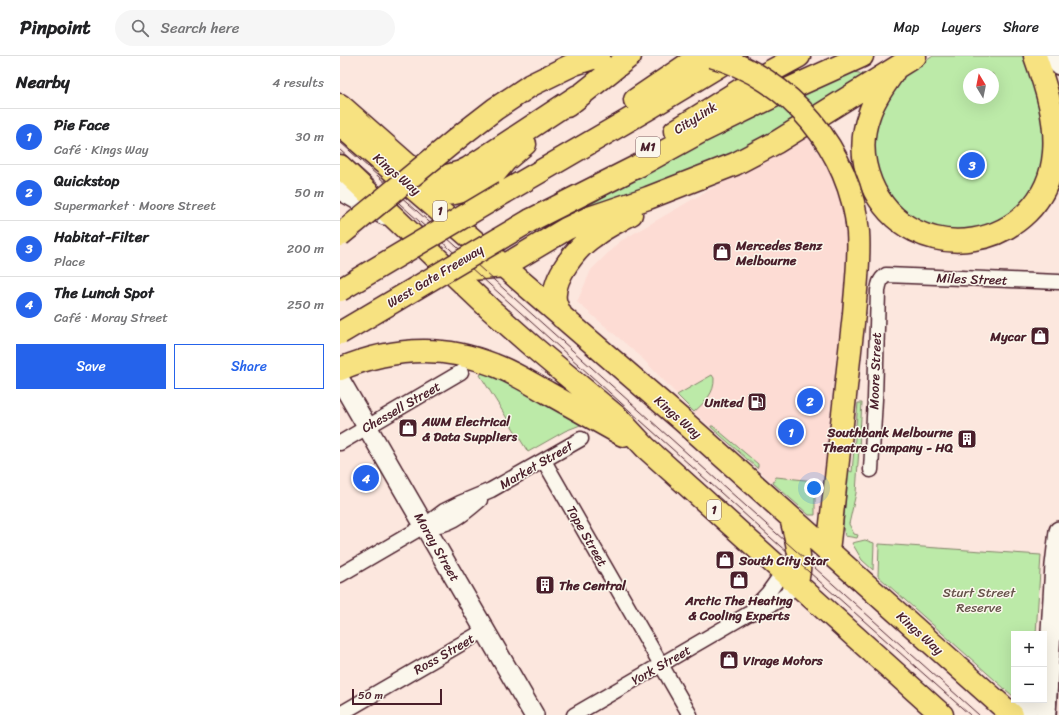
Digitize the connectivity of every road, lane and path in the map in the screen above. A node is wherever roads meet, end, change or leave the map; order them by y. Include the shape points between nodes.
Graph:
1 (599, 56) edge
2 (630, 56) edge
3 (700, 56) edge
4 (711, 56) edge
5 (735, 56) edge
6 (798, 56) edge
7 (862, 56) edge
8 (915, 56) edge
9 (1035, 56) edge
10 (1052, 56) edge
11 (1059, 65) edge
12 (896, 69) junction
13 (578, 96) junction
14 (340, 105) edge
15 (340, 125) edge
16 (498, 171) junction
17 (344, 178) edge
18 (696, 180) junction
19 (413, 188) junction
20 (505, 192) junction
21 (531, 220) junction
22 (467, 234) junction
23 (340, 235) edge
24 (504, 266) junction
25 (450, 271) junction
26 (886, 275) joint
27 (1059, 282) edge
28 (340, 290) edge
29 (562, 316) junction
30 (340, 333) edge
31 (340, 369) edge
32 (461, 372) dead end
33 (340, 380) edge
34 (368, 427) junction
35 (581, 439) dead end
36 (340, 443) edge
37 (644, 447) junction
38 (544, 461) junction
39 (870, 470) dead end
40 (791, 518) junction
41 (424, 526) junction
42 (1059, 531) edge
43 (828, 551) junction
44 (340, 575) edge
45 (790, 578) junction
46 (485, 630) junction
47 (661, 665) junction
48 (1047, 667) edge
49 (1036, 703) edge
50 (1045, 703) edge
51 (1009, 712) edge
52 (340, 714) edge
53 (534, 715) edge
54 (574, 715) edge
55 (690, 715) edge
56 (942, 715) edge
57 (1046, 715) edge

1 - 23 highway, bridge via 574,64 531,85 495,109
2 - 13 highway
3 - 20 highway
4 - 43 highway, bridge via 741,67 761,78 798,106 832,151 849,189 858,231 859,253
5 - 20 highway, M1, bridge
6 - 21 highway, CityLink / M1
7 - 21 highway via 700,132
8 - 12 highway
9 - 12 highway via 1048,95 1054,126 1054,154 1048,182 1035,203 1016,222 994,234 972,241 932,238 912,229 888,210 872,186 863,150 864,133 875,100
10 - 11 street
12 - 18 highway via 778,142
13 - 14 highway via 469,168 434,178 423,175 408,165
13 - 16 highway via 514,153
15 - 19 highway, Kings Way / 1
16 - 19 highway via 475,188 436,195
16 - 22 highway
17 - 25 highway, 1 via 401,225
18 - 24 highway via 578,223
18 - 29 highway via 608,227 581,246 564,270 556,288 557,308
19 - 22 highway, Kings Way / 1
20 - 28 highway, M1, bridge
21 - 30 highway, West Gate Freeway / M1, bridge
22 - 24 highway, Kings Way / 1
22 - 25 highway
24 - 25 highway
24 - 29 highway, Kings Way / 1
25 - 37 highway, 1 via 533,347 618,418
26 - 27 street, Miles Street
26 - 39 street, Moore Street via 880,280 878,291
29 - 40 highway, Kings Way / 1
31 - 37 highway via 387,354 416,351 442,351 490,363
32 - 34 street, Chessell Street
33 - 34 street, Moray Street
34 - 36 street, Chessell Street
34 - 41 street, Moray Street
35 - 38 street, Market Street
37 - 45 highway, 1
38 - 41 street, Market Street via 491,490 448,523
38 - 47 street, Tope Street
40 - 43 highway, Kings Way / 1
40 - 45 highway via 799,570
41 - 44 street, Market Street
41 - 46 street, Moray Street
42 - 48 street
43 - 51 highway, Kings Way / 1
45 - 47 street, York Street via 789,593 781,599 748,614
45 - 56 highway, 1
46 - 52 street, Ross Street
46 - 53 street, Moray Street
47 - 54 street, York Street
47 - 55 street, Tope Street
49 - 51 street
50 - 57 street

